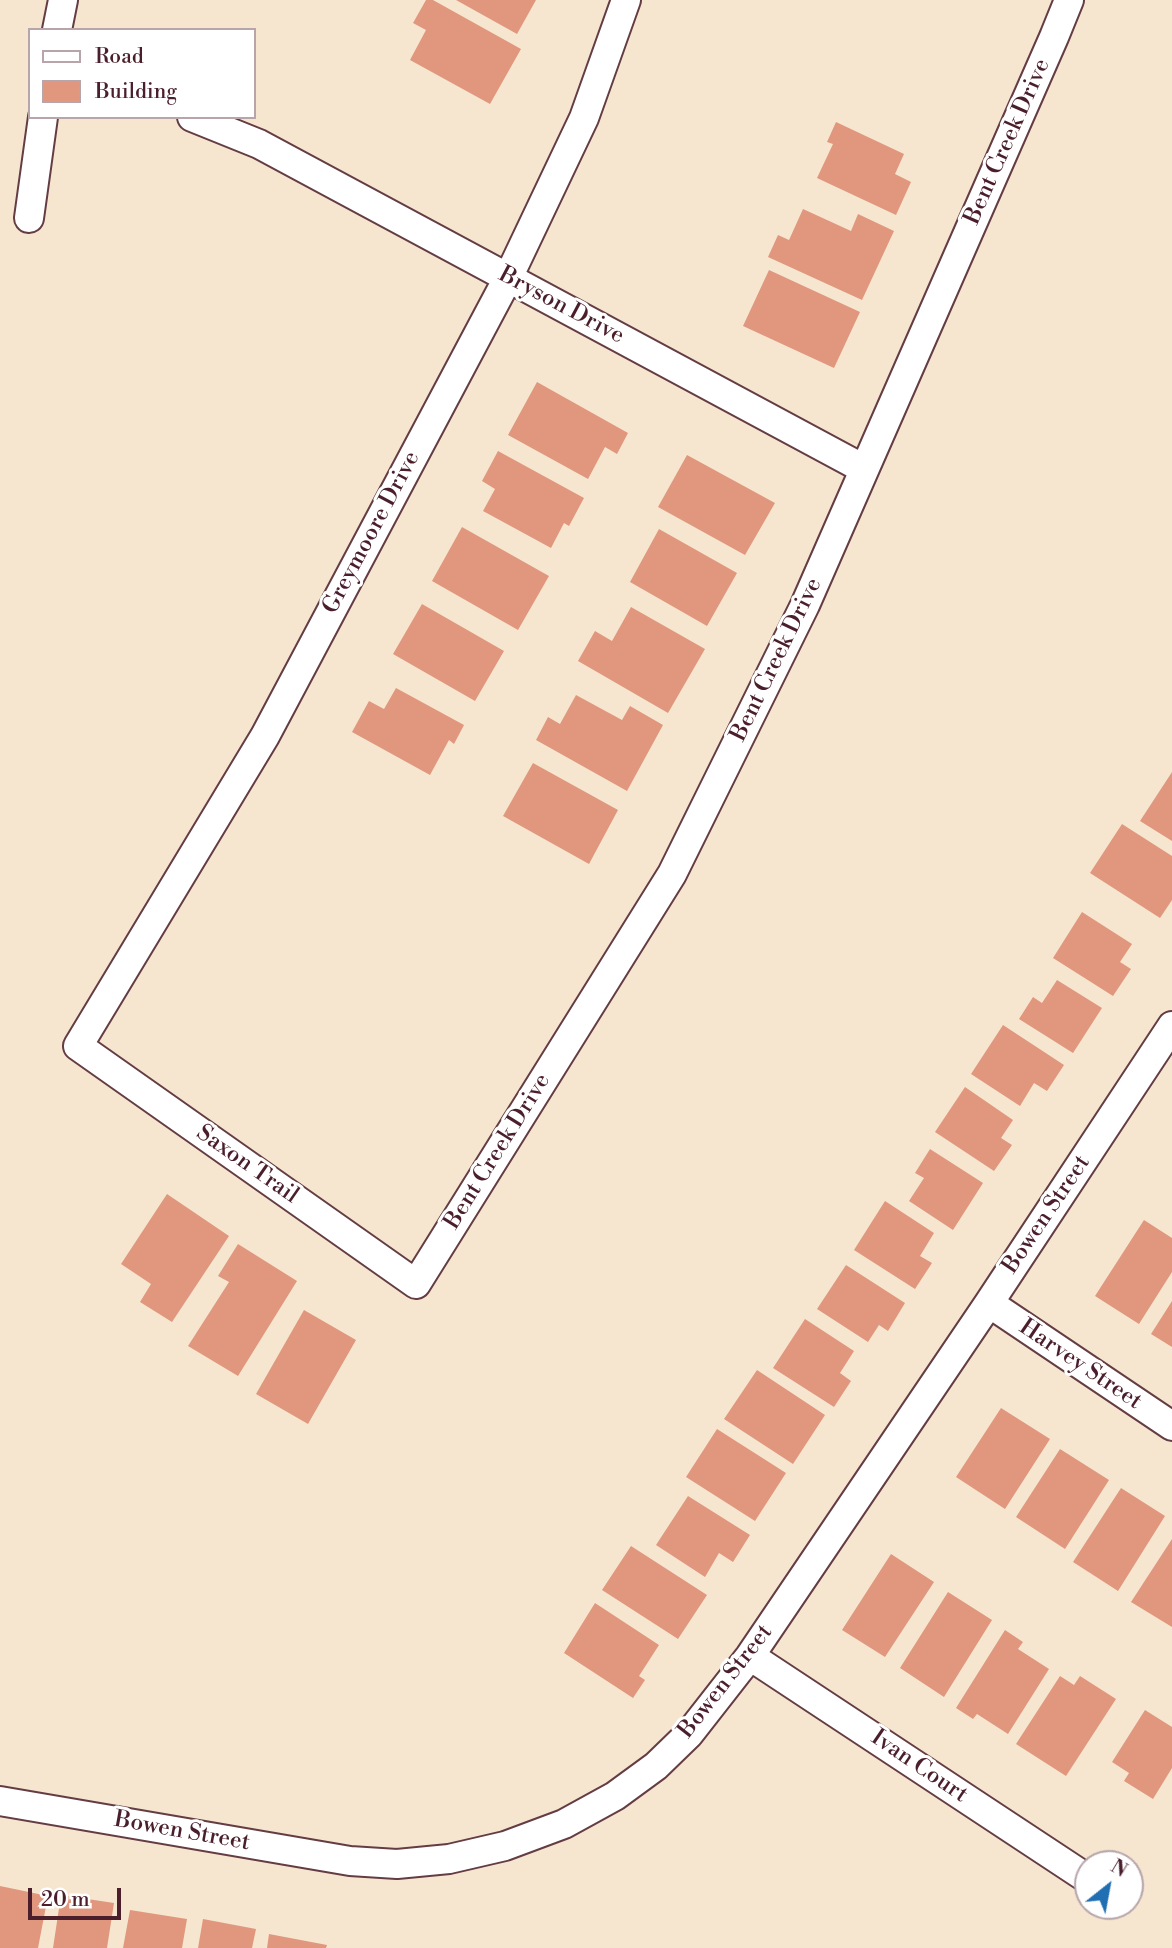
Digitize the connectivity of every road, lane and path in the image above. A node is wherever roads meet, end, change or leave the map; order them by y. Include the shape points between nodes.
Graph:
1 (63, 0) edge
2 (626, 0) edge
3 (1069, 0) edge
4 (57, 28) edge
5 (43, 119) edge
6 (197, 119) edge
7 (29, 218) dead end
8 (508, 278) junction
9 (864, 469) junction
10 (1172, 1026) edge
11 (78, 1046) joint
12 (416, 1283) joint
13 (989, 1303) junction
14 (1172, 1426) edge
15 (750, 1656) junction
16 (0, 1801) edge
17 (1074, 1870) edge

1 - 4 street
2 - 8 street, Greymoore Drive via 584,118
3 - 9 street, Bent Creek Drive
5 - 7 street
6 - 8 street, Bryson Drive via 259,144
8 - 9 street, Bryson Drive
8 - 11 street, Greymoore Drive via 265,736
9 - 12 street, Bent Creek Drive via 805,605 672,874
10 - 13 street, Bowen Street
11 - 12 street, Saxon Trail
13 - 14 street, Harvey Street
13 - 15 street, Bowen Street
15 - 16 street, Bowen Street via 689,1734 615,1796 564,1824 505,1846 449,1859 397,1864 350,1861
15 - 17 street, Ivan Court

